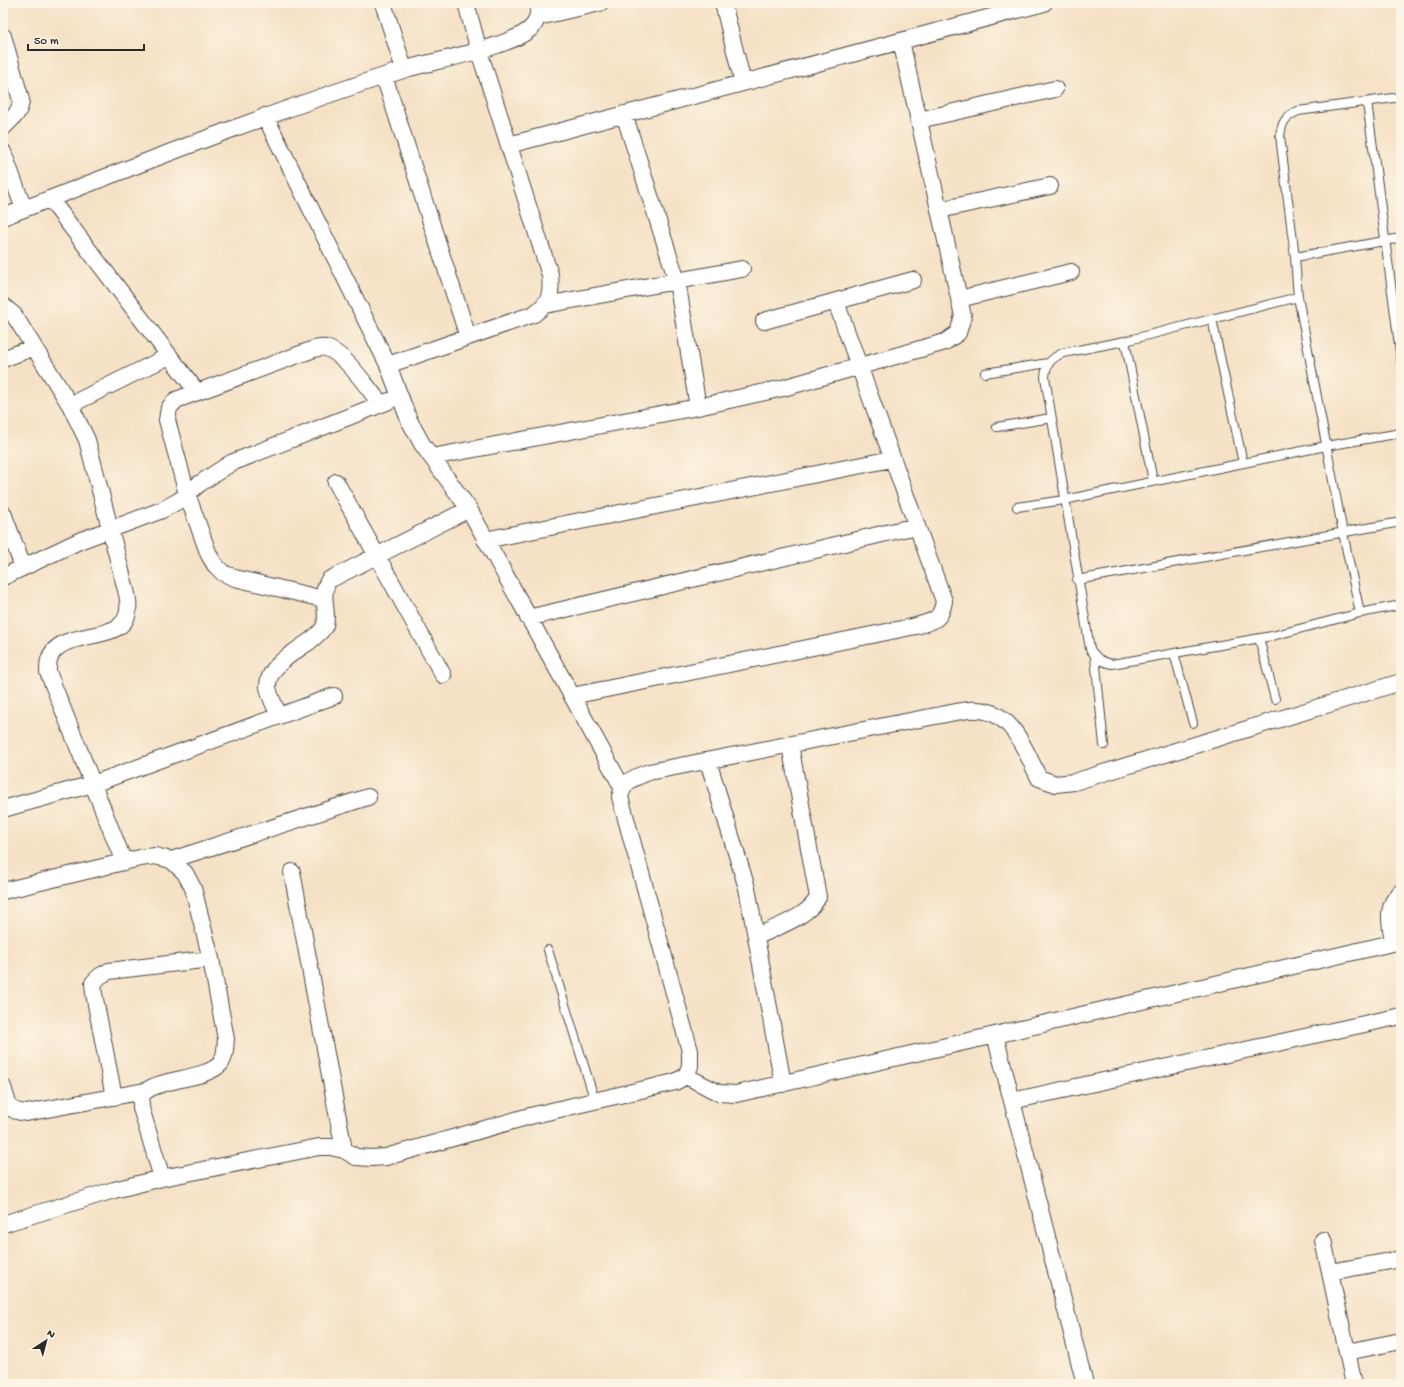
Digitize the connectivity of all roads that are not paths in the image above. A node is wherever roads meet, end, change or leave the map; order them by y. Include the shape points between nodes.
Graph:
1 (383, 3) edge
2 (466, 3) edge
3 (600, 3) edge
4 (723, 3) edge
5 (1044, 3) edge
6 (1008, 8) edge
7 (538, 10) edge
8 (3, 36) edge
9 (901, 41) junction
10 (479, 51) junction
11 (404, 69) junction
12 (384, 76) junction
13 (743, 83) junction
14 (1055, 89) dead end
15 (1401, 97) edge
16 (1367, 102) junction
17 (624, 114) junction
18 (265, 116) junction
19 (919, 120) junction
20 (3, 128) edge
21 (509, 145) junction
22 (3, 152) edge
23 (1050, 186) dead end
24 (50, 199) junction
25 (24, 209) junction
26 (939, 210) junction
27 (3, 217) edge
28 (1401, 238) edge
29 (1386, 241) junction
30 (1295, 257) junction
31 (742, 269) dead end
32 (1071, 272) dead end
33 (913, 280) dead end
34 (677, 281) junction
35 (1298, 297) junction
36 (959, 299) junction
37 (836, 302) junction
38 (545, 305) junction
39 (3, 306) edge
40 (1212, 319) junction
41 (764, 321) dead end
42 (468, 337) junction
43 (1125, 341) junction
44 (34, 347) junction
45 (169, 356) junction
46 (3, 359) edge
47 (1401, 360) edge
48 (1048, 363) junction
49 (388, 365) junction
50 (858, 367) junction
51 (985, 373) dead end
52 (197, 392) junction
53 (400, 397) junction
54 (381, 404) junction
55 (70, 405) junction
56 (698, 407) junction
57 (1051, 418) junction
58 (997, 427) dead end
59 (1401, 433) edge
60 (1326, 446) junction
61 (432, 457) junction
62 (892, 459) junction
63 (1243, 463) junction
64 (1153, 481) junction
65 (336, 482) dead end
66 (187, 494) junction
67 (1064, 500) junction
68 (1017, 507) dead end
69 (469, 509) junction
70 (3, 513) edge
71 (1401, 522) edge
72 (916, 526) junction
73 (111, 529) junction
74 (1343, 533) junction
75 (485, 540) junction
76 (378, 555) junction
77 (23, 567) junction
78 (3, 577) edge
79 (1077, 580) junction
80 (323, 599) junction
81 (1401, 605) edge
82 (1360, 613) junction
83 (528, 618) junction
84 (1259, 638) junction
85 (1174, 653) junction
86 (1095, 657) junction
87 (443, 675) dead end
88 (1401, 682) edge
89 (334, 696) dead end
90 (572, 696) junction
91 (1275, 699) dead end
92 (279, 716) junction
93 (1193, 723) dead end
94 (790, 745) junction
95 (1104, 745) dead end
96 (708, 761) junction
97 (94, 784) junction
98 (622, 787) junction
99 (368, 797) dead end
100 (3, 809) edge
101 (171, 860) junction
102 (124, 862) junction
103 (292, 872) dead end
104 (3, 892) edge
105 (1401, 892) edge
106 (756, 937) junction
107 (1397, 942) edge
108 (548, 950) dead end
109 (211, 959) junction
110 (1401, 1016) edge
111 (994, 1035) junction
112 (686, 1076) junction
113 (783, 1084) junction
114 (3, 1087) edge
115 (145, 1091) junction
116 (114, 1097) junction
117 (596, 1101) junction
118 (1012, 1101) junction
119 (344, 1150) junction
120 (162, 1178) junction
121 (3, 1224) edge
122 (1323, 1240) dead end
123 (1401, 1259) edge
124 (1330, 1272) junction
125 (1401, 1341) edge
126 (1347, 1352) junction
127 (1085, 1384) edge
128 (1354, 1384) edge

1 - 11 street
2 - 10 street
3 - 7 street
4 - 13 street
5 - 6 street
6 - 9 street
7 - 10 street via 534,26 524,34
8 - 20 street via 21,108
9 - 13 street
9 - 19 street
10 - 11 street
10 - 21 street
11 - 12 street
12 - 18 street
12 - 42 street
13 - 17 street
14 - 19 street
15 - 16 lane
16 - 29 lane
16 - 30 lane via 1298,111 1287,116 1281,124 1280,136
17 - 21 street
17 - 34 street
18 - 24 street
18 - 49 street
19 - 26 street
21 - 38 street via 550,275 552,291
22 - 25 street
23 - 26 street
24 - 25 street
24 - 45 street
25 - 27 street
26 - 36 street
28 - 29 lane
29 - 30 lane
29 - 47 lane
30 - 35 lane
31 - 34 street
32 - 36 street
33 - 37 street
34 - 38 street
34 - 56 street
35 - 40 lane
35 - 60 lane
36 - 50 street via 963,316 958,333 945,342
37 - 41 street
37 - 50 street
38 - 42 street via 534,314
39 - 44 street via 14,315
40 - 43 lane
40 - 63 lane
42 - 49 street
43 - 48 lane via 1063,353 1054,356
43 - 64 lane
44 - 46 street
44 - 55 street
45 - 52 street
45 - 55 street
48 - 51 lane
48 - 57 lane via 1045,377
49 - 53 street
50 - 56 street via 783,388
50 - 62 street
52 - 54 street via 314,348 325,347 345,361
52 - 66 street via 176,400 168,408 168,420
53 - 54 street
53 - 61 street via 409,420
54 - 66 street via 231,463 216,471
55 - 73 street via 87,440
56 - 61 street
57 - 58 lane
57 - 67 lane
59 - 60 lane
60 - 63 lane
60 - 74 lane
61 - 69 street
62 - 72 street
62 - 75 street
63 - 64 lane
64 - 67 lane
65 - 76 street
66 - 73 street via 162,510
66 - 80 street via 209,555 223,573
67 - 68 lane
67 - 79 lane
69 - 75 street
69 - 76 street
70 - 77 street
71 - 74 lane
72 - 83 street
72 - 90 street via 944,601 942,612 933,621
73 - 77 street
73 - 97 street via 127,594 128,611 123,622 111,631 72,640 57,648 49,659 48,672
74 - 79 lane
74 - 82 lane
75 - 83 street
76 - 80 street via 329,580 325,586
76 - 87 street
77 - 78 street
79 - 86 lane via 1090,649
80 - 92 street via 326,617 324,626 317,636 270,675 268,688
81 - 82 lane
82 - 84 lane
83 - 90 street
84 - 85 lane
84 - 91 lane
85 - 86 lane via 1112,664 1103,663
85 - 93 lane
86 - 95 lane
88 - 94 street via 1074,782 1056,784 1039,778 1013,729 999,715 978,710 956,712
89 - 92 street
90 - 98 street
92 - 97 street
94 - 96 street
94 - 106 street via 818,897 815,905 806,913
96 - 98 street via 649,772 630,780
96 - 106 street via 747,888
97 - 100 street
97 - 102 street
98 - 112 street via 620,797 690,1051 690,1066
99 - 101 street
101 - 102 street via 155,856
101 - 109 street via 185,873 193,888
102 - 104 street
103 - 119 street
105 - 107 street via 1392,900 1390,910
106 - 113 street
107 - 111 street
108 - 117 lane
109 - 115 street via 226,1039 221,1063 212,1070
109 - 116 street via 109,971 93,983
110 - 118 street
111 - 113 street
111 - 118 street
112 - 113 street via 719,1093 736,1094
112 - 117 street via 675,1082
114 - 116 street via 9,1107 26,1113
115 - 116 street
115 - 120 street via 141,1098 141,1108
117 - 119 street via 530,1116 386,1157 356,1157
118 - 127 street
119 - 120 street via 319,1148
120 - 121 street
122 - 124 street
123 - 124 street
124 - 126 street
125 - 126 street
126 - 128 street

